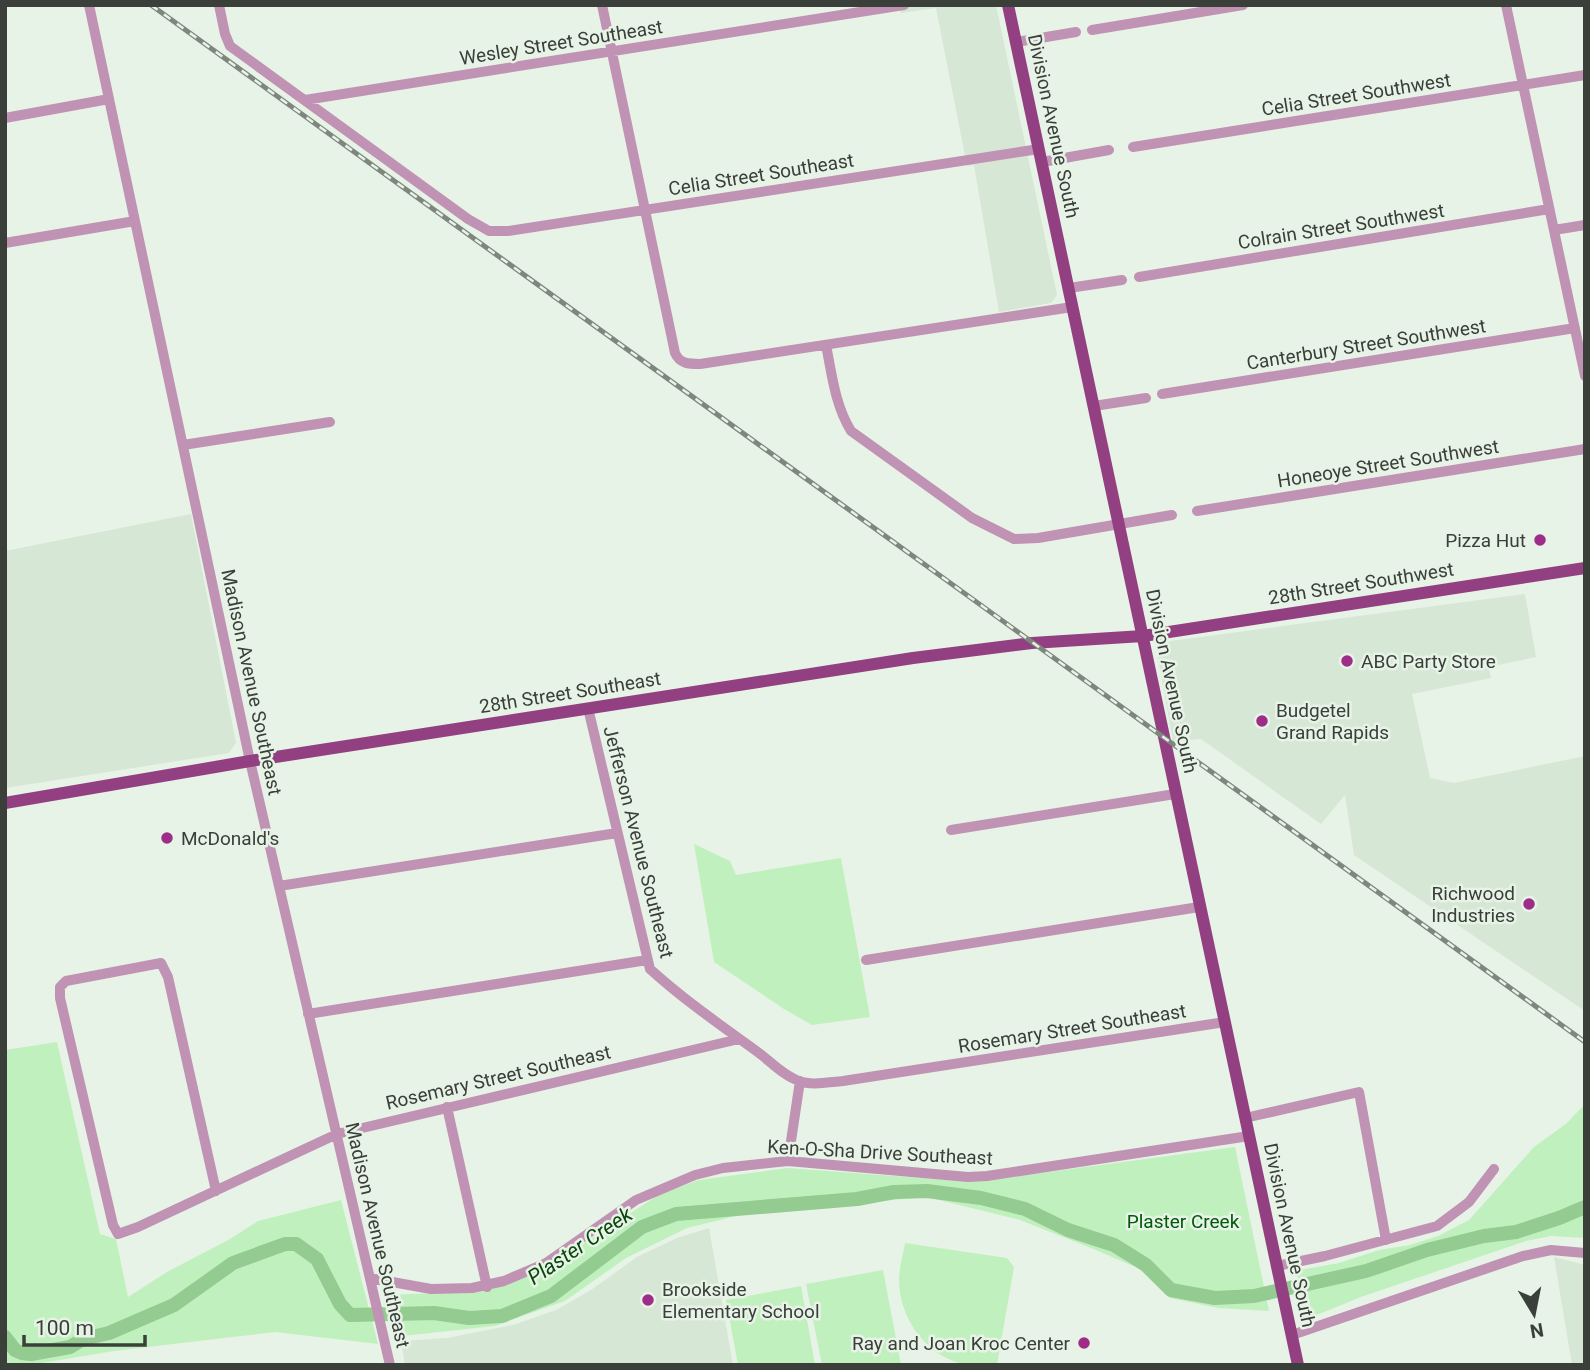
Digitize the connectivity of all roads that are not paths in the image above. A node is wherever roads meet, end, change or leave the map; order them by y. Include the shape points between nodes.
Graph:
1 (89, 5) edge
2 (219, 5) edge
3 (602, 5) edge
4 (904, 5) edge
5 (1008, 5) edge
6 (1242, 5) edge
7 (1506, 5) edge
8 (1092, 30) dead end
9 (1076, 32) dead end
10 (1016, 42) junction
11 (612, 52) junction
12 (1585, 75) edge
13 (1522, 85) junction
14 (109, 99) junction
15 (305, 100) junction
16 (5, 118) edge
17 (1133, 147) dead end
18 (1109, 150) dead end
19 (1040, 155) junction
20 (1549, 209) junction
21 (645, 210) junction
22 (135, 220) junction
23 (1585, 225) edge
24 (1554, 230) junction
25 (5, 243) edge
26 (1139, 277) dead end
27 (1122, 280) dead end
28 (1069, 288) junction
29 (1072, 307) junction
30 (1575, 328) junction
31 (826, 345) junction
32 (1585, 376) edge
33 (1162, 394) dead end
34 (1146, 398) dead end
35 (1094, 407) junction
36 (330, 422) dead end
37 (183, 445) junction
38 (1585, 449) edge
39 (1196, 511) dead end
40 (1172, 515) dead end
41 (1120, 523) junction
42 (1585, 568) edge
43 (1143, 636) junction
44 (588, 708) junction
45 (250, 761) junction
46 (1175, 794) junction
47 (5, 803) edge
48 (951, 830) dead end
49 (617, 833) junction
50 (279, 886) junction
51 (1199, 907) junction
52 (647, 960) junction
53 (866, 960) dead end
54 (308, 1014) junction
55 (1225, 1022) junction
56 (739, 1039) junction
57 (800, 1081) junction
58 (447, 1107) junction
59 (1245, 1118) junction
60 (337, 1134) junction
61 (1249, 1136) junction
62 (788, 1161) junction
63 (1494, 1169) dead end
64 (216, 1191) junction
65 (1386, 1240) junction
66 (1585, 1253) edge
67 (1278, 1272) junction
68 (370, 1278) junction
69 (487, 1287) junction
70 (1291, 1329) junction
71 (390, 1365) edge
72 (1298, 1365) edge

1 - 14 street, Madison Avenue Southeast
2 - 15 street via 230,46
3 - 11 street
4 - 11 street, Wesley Street Southeast
5 - 10 main road, Division Avenue South
6 - 8 street
7 - 13 street
9 - 10 street
10 - 19 main road, Division Avenue South
11 - 15 street, Wesley Street Southeast
11 - 21 street
12 - 13 street, Celia Street Southwest
13 - 17 street, Celia Street Southwest
13 - 20 street
14 - 16 street
14 - 22 street, Madison Avenue Southeast
15 - 21 street, Celia Street Southeast via 489,231
18 - 19 street
19 - 21 street, Celia Street Southeast
19 - 28 main road, Division Avenue South
20 - 24 street
20 - 26 street, Colrain Street Southwest
21 - 31 street via 680,361 700,364
22 - 25 street
22 - 37 street, Madison Avenue Southeast
23 - 24 street
24 - 30 street
27 - 28 street
28 - 29 main road, Division Avenue South
29 - 31 street
29 - 35 main road, Division Avenue South
30 - 32 street
30 - 33 street, Canterbury Street Southwest
31 - 41 street via 841,415 851,431 972,518 1014,539
34 - 35 street
35 - 41 main road, Division Avenue South
36 - 37 street
37 - 45 street, Madison Avenue Southeast
38 - 39 street, Honeoye Street Southwest
40 - 41 street
41 - 43 main road, Division Avenue South
42 - 43 main road, 28th Street Southwest
43 - 44 main road, 28th Street Southeast via 962,651
43 - 46 main road, Division Avenue South
44 - 45 main road, 28th Street Southeast
44 - 49 street, Jefferson Avenue Southeast
45 - 47 main road, 28th Street Southeast
45 - 50 street, Madison Avenue Southeast
46 - 48 street
46 - 51 main road, Division Avenue South
49 - 50 street
49 - 52 street, Jefferson Avenue Southeast
50 - 54 street, Madison Avenue Southeast
51 - 53 street
51 - 55 main road, Division Avenue South
52 - 54 street
52 - 56 street, Jefferson Avenue Southeast via 668,985
54 - 60 street, Madison Avenue Southeast
55 - 57 street, Rosemary Street Southeast via 843,1082
55 - 59 main road, Division Avenue South
56 - 57 street, Jefferson Avenue Southeast
56 - 58 street, Rosemary Street Southeast
57 - 62 street
58 - 60 street, Rosemary Street Southeast
58 - 69 street
59 - 61 main road, Division Avenue South
59 - 65 street via 1359,1092
60 - 64 street, Rosemary Street Southeast
60 - 68 street, Madison Avenue Southeast
61 - 62 street, Ken-O-Sha Drive Southeast via 987,1176
61 - 67 main road, Division Avenue South
62 - 69 street, Ken-O-Sha Drive Southeast via 723,1168 667,1185 636,1200 546,1263
63 - 65 street via 1449,1219 1419,1233
64 - 64 street, Rosemary Street Southeast via 161,962 66,981 60,987 60,998 118,1234
65 - 67 street
66 - 70 street via 1551,1250 1523,1256
67 - 70 main road, Division Avenue South
68 - 69 street, Ken-O-Sha Drive Southeast via 431,1289
68 - 71 street, Madison Avenue Southeast
70 - 72 main road, Division Avenue South

